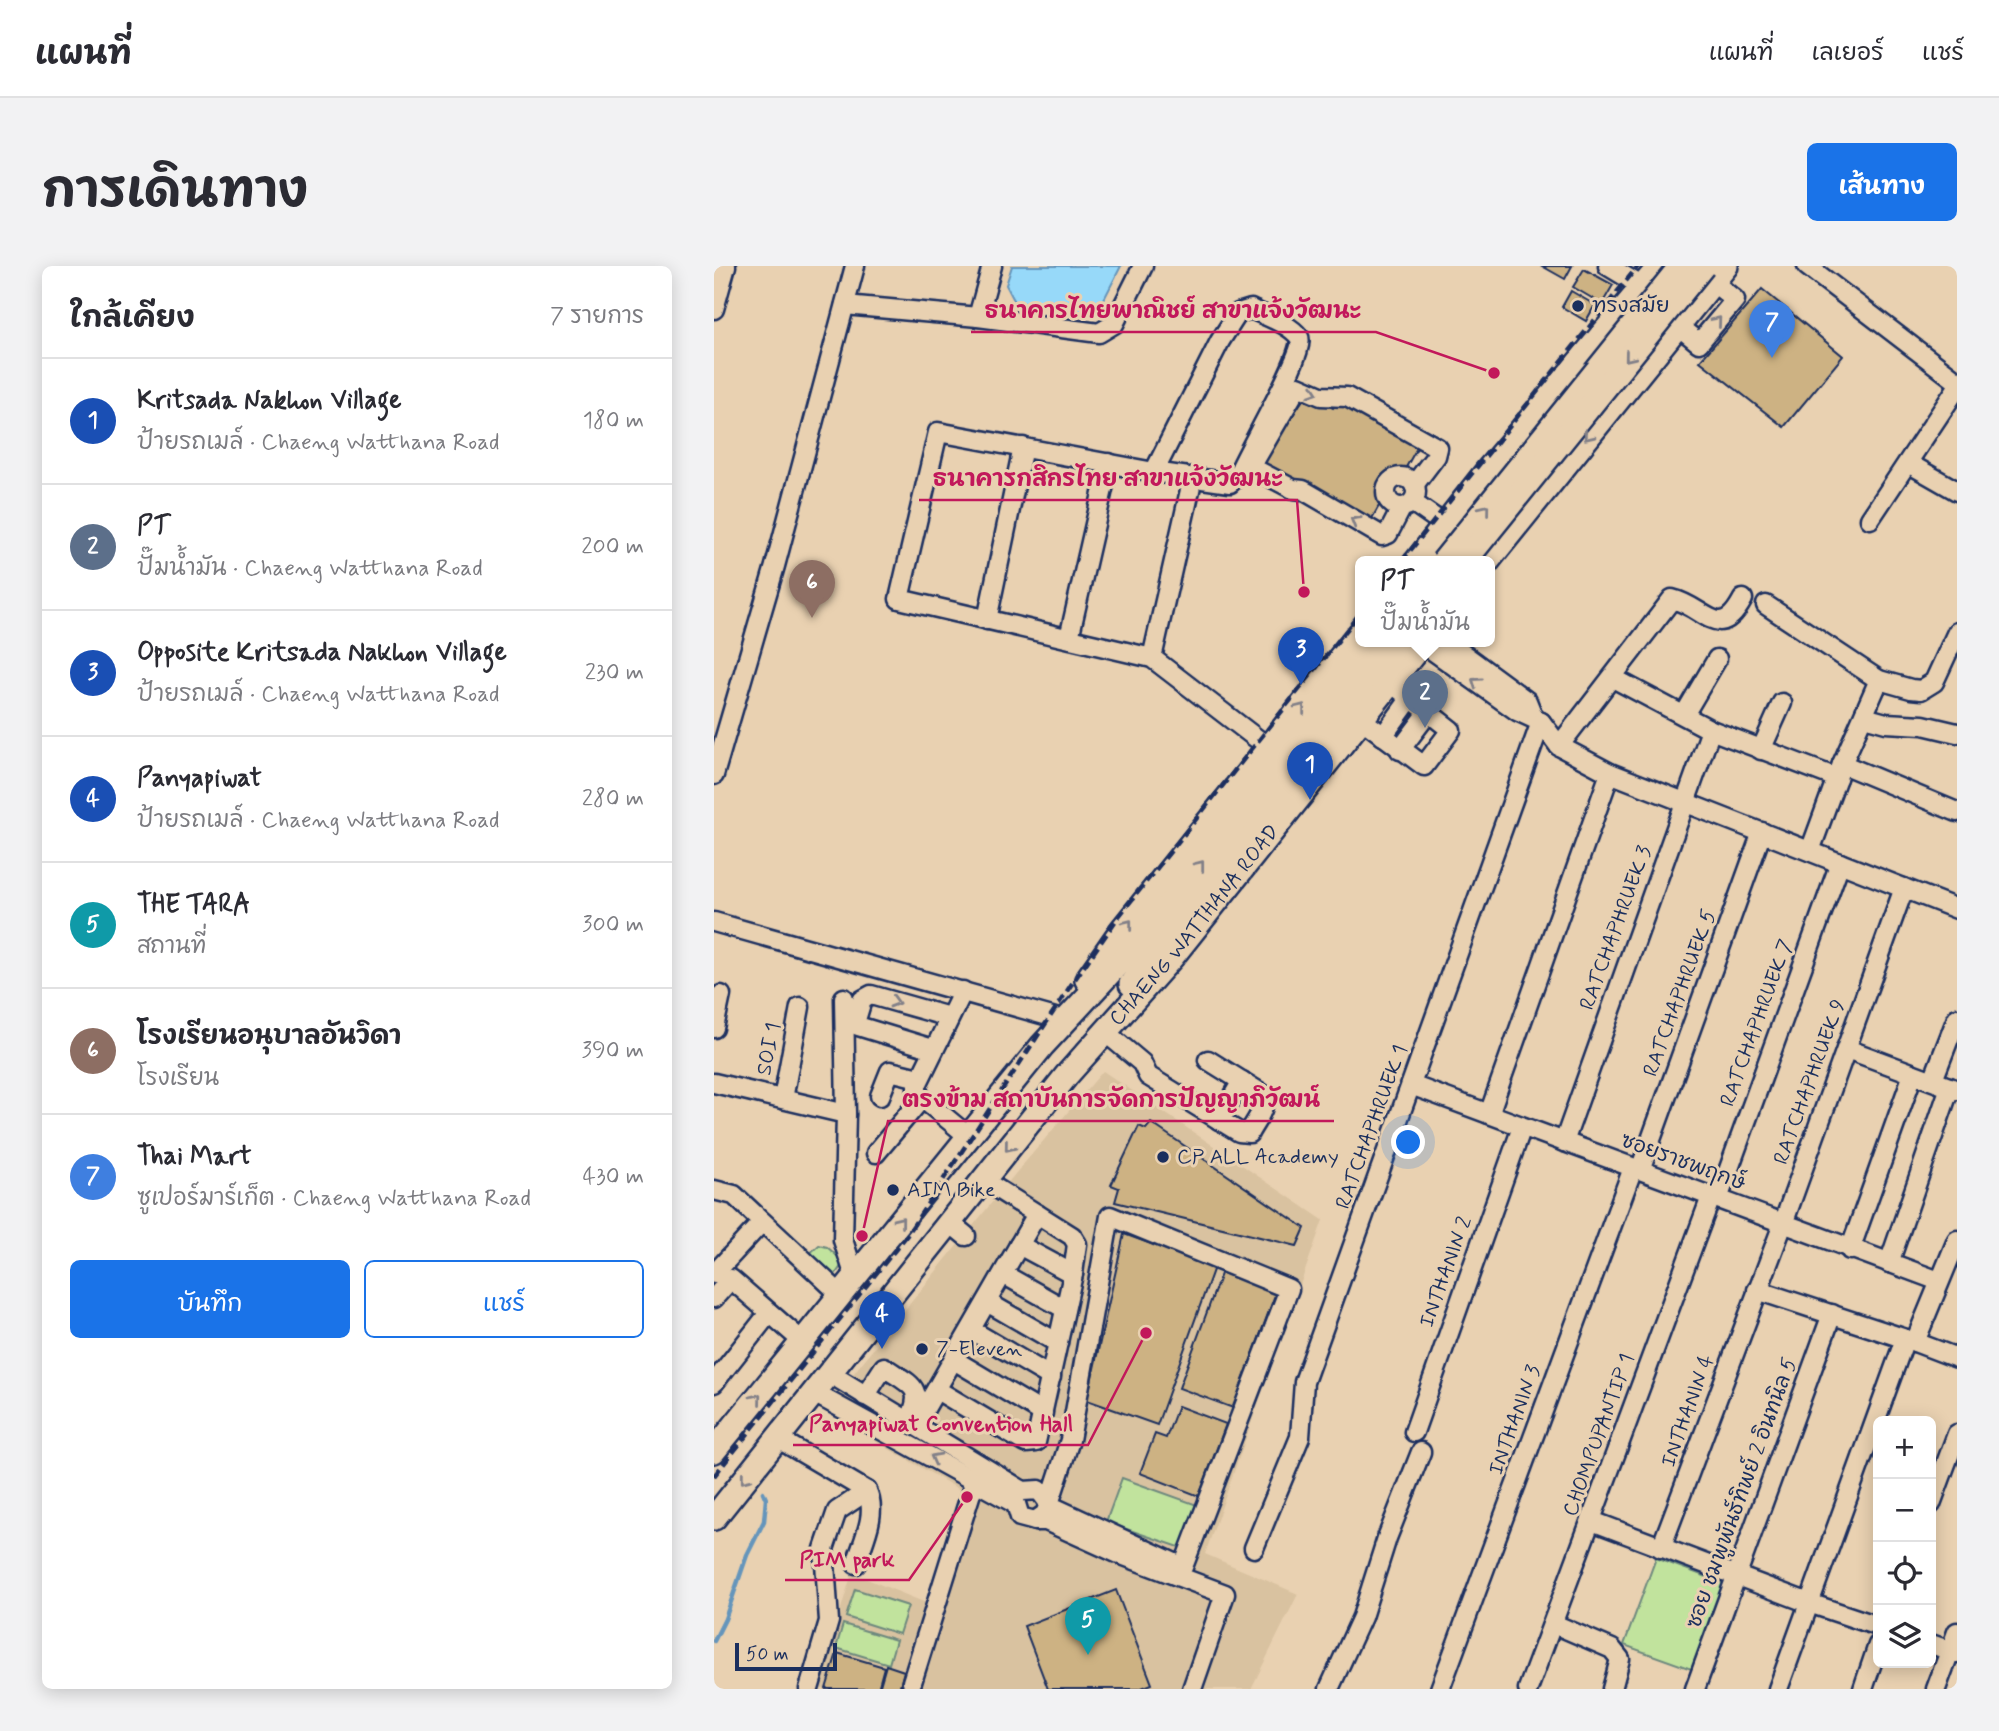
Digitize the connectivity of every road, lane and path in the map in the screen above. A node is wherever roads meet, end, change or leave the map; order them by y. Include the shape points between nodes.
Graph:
1 (726, 266) edge
2 (855, 266) edge
3 (992, 266) edge
4 (1143, 266) edge
5 (1608, 266) edge
6 (1660, 266) edge
7 (1681, 266) edge
8 (1807, 266) edge
9 (1714, 271) edge
10 (1643, 287) junction
11 (845, 305) junction
12 (714, 309) edge
13 (978, 317) junction
14 (1682, 320) junction
15 (1957, 381) edge
16 (1957, 388) edge
17 (1023, 447) junction
18 (1110, 463) junction
19 (1908, 463) junction
20 (1487, 471) junction
21 (1154, 472) junction
22 (1193, 477) junction
23 (1957, 491) edge
24 (1409, 498) junction
25 (1531, 507) junction
26 (1870, 519) dead end
27 (1445, 525) junction
28 (1421, 556) edge
29 (1448, 556) edge
30 (1469, 556) edge
31 (1492, 556) edge
32 (1742, 599) dead end
33 (1766, 605) dead end
34 (987, 620) junction
35 (1957, 632) edge
36 (1069, 638) junction
37 (1355, 639) edge
38 (1375, 647) edge
39 (1394, 647) edge
40 (1419, 647) edge
41 (1428, 647) edge
42 (1454, 647) edge
43 (1152, 659) junction
44 (1717, 659) dead end
45 (1613, 678) junction
46 (1880, 680) junction
47 (1391, 683) junction
48 (1410, 699) junction
49 (1782, 703) dead end
50 (1428, 713) junction
51 (1684, 715) junction
52 (1864, 716) junction
53 (1362, 719) junction
54 (1537, 719) junction
55 (1712, 730) junction
56 (1957, 733) edge
57 (1383, 736) junction
58 (1306, 745) junction
59 (1559, 746) junction
60 (1269, 748) junction
61 (1401, 750) junction
62 (1760, 750) junction
63 (1840, 771) junction
64 (1610, 773) junction
65 (714, 775) edge
66 (1685, 802) junction
67 (1957, 812) edge
68 (1762, 832) junction
69 (1810, 851) junction
70 (1840, 863) junction
71 (1904, 888) junction
72 (1957, 909) edge
73 (714, 922) edge
74 (963, 991) junction
75 (721, 995) dead end
76 (844, 998) dead end
77 (800, 1007) dead end
78 (950, 1017) junction
79 (1957, 1018) edge
80 (1059, 1019) junction
81 (714, 1028) edge
82 (1105, 1032) junction
83 (1042, 1046) junction
84 (933, 1049) junction
85 (1847, 1049) junction
86 (1208, 1060) dead end
87 (1913, 1074) junction
88 (1067, 1075) junction
89 (919, 1078) junction
90 (1933, 1080) junction
91 (1242, 1081) junction
92 (714, 1083) edge
93 (1411, 1085) junction
94 (1954, 1088) edge
95 (880, 1096) dead end
96 (922, 1098) junction
97 (783, 1099) junction
98 (846, 1114) junction
99 (1489, 1114) junction
100 (1219, 1120) junction
101 (1522, 1126) junction
102 (968, 1136) junction
103 (1564, 1142) junction
104 (876, 1153) dead end
105 (1636, 1169) junction
106 (983, 1180) junction
107 (714, 1190) edge
108 (1715, 1198) junction
109 (1037, 1214) junction
110 (762, 1222) junction
111 (1783, 1224) junction
112 (1957, 1240) edge
113 (1020, 1245) junction
114 (1850, 1250) junction
115 (1889, 1263) junction
116 (714, 1274) edge
117 (1003, 1274) junction
118 (1073, 1274) junction
119 (1939, 1281) junction
120 (848, 1285) junction
121 (1757, 1290) junction
122 (714, 1298) edge
123 (987, 1302) junction
124 (1065, 1309) junction
125 (769, 1313) junction
126 (1832, 1314) junction
127 (971, 1330) junction
128 (1910, 1340) junction
129 (802, 1341) junction
130 (1058, 1343) junction
131 (1957, 1358) edge
132 (954, 1360) junction
133 (829, 1373) junction
134 (1051, 1377) junction
135 (714, 1383) edge
136 (937, 1390) junction
137 (814, 1393) junction
138 (865, 1396) junction
139 (1043, 1413) junction
140 (912, 1424) junction
141 (1414, 1432) dead end
142 (1957, 1434) edge
143 (777, 1438) junction
144 (714, 1451) edge
145 (1421, 1452) dead end
146 (835, 1472) junction
147 (975, 1480) junction
148 (867, 1491) junction
149 (1936, 1491) edge
150 (1020, 1497) junction
151 (1049, 1504) junction
152 (837, 1511) junction
153 (714, 1518) edge
154 (1035, 1521) junction
155 (1592, 1521) junction
156 (1254, 1548) dead end
157 (1661, 1548) junction
158 (856, 1564) dead end
159 (1735, 1575) junction
160 (1809, 1603) junction
161 (1554, 1624) junction
162 (1873, 1624) edge
163 (1957, 1632) edge
164 (1936, 1646) edge
165 (1953, 1652) edge
166 (1873, 1660) edge
167 (912, 1682) dead end
168 (808, 1689) edge
169 (1192, 1689) edge
170 (1329, 1689) edge
171 (1440, 1689) edge
172 (1528, 1689) edge
173 (1612, 1689) edge
174 (1695, 1689) edge
175 (1778, 1689) edge
176 (1863, 1689) edge
177 (1936, 1689) edge

1 - 12 street
2 - 11 street
3 - 13 street
4 - 13 street via 1114,324 1099,333
5 - 10 street
6 - 10 main road
29 -> 7 main road, bridge
8 - 15 street
9 - 14 main road
14 -> 9 street via 1699,343 1735,300
9 -> 30 main road, bridge
10 - 14 main road
10 - 20 main road
11 - 13 street
11 - 65 street
14 -> 25 main road
16 - 19 street
17 - 18 street
17 - 34 street
17 - 34 street via 938,432 899,599
18 - 21 street
18 - 36 street
19 - 23 street
19 - 26 street
20 - 25 main road via 1530,452 1539,458 1545,463
20 - 27 main road
21 - 22 street
21 - 22 street via 1229,324 1238,313 1251,309 1298,336 1301,342 1294,364 1233,481
22 - 43 street
24 -> 24 street via 1388,534 1382,536 1303,490 1251,467 1298,386 1321,396 1347,397 1438,448
24 - 27 street
25 - 31 main road
27 - 28 main road
32 - 45 street via 1734,615 1717,621 1672,598
33 - 46 street
34 - 36 street
35 - 46 street via 1929,687 1911,689
36 - 43 street
60 -> 37 main road, CHAENG WATTHANA ROAD
38 - 58 main road, CHAENG WATTHANA ROAD
39 - 58 main road, CHAENG WATTHANA ROAD
40 - 47 main road, CHAENG WATTHANA ROAD
54 -> 41 street via 1517,711
42 - 54 street via 1527,701
43 - 60 street
44 - 51 street
45 - 51 street
45 - 59 street
46 - 52 street
47 - 48 street
47 - 53 main road, CHAENG WATTHANA ROAD
48 - 50 street
48 - 57 street
49 - 62 street
50 - 61 street
50 - 61 street via 1451,730 1424,766
51 - 55 street
52 - 56 street
52 - 63 street
53 - 57 street
53 - 82 main road, CHAENG WATTHANA ROAD via 1172,957
54 - 59 street
54 - 93 street, RATCHAPHRUEK 1
55 - 62 street
55 - 66 street, RATCHAPHRUEK 3
57 - 61 street
83 -> 58 main road, CHAENG WATTHANA ROAD via 1143,937
58 - 88 main road, CHAENG WATTHANA ROAD
59 - 64 street
80 -> 60 main road, CHAENG WATTHANA ROAD via 1121,931
62 - 63 street
63 - 67 street
63 - 69 street
64 - 66 street
64 - 99 street
66 - 68 street
66 - 103 street, RATCHAPHRUEK 3
68 - 69 street
68 - 105 street, RATCHAPHRUEK 5
69 - 70 street
70 - 71 street
70 - 108 street, RATCHAPHRUEK 7
71 - 72 street
71 - 85 street, RATCHAPHRUEK 9
73 - 74 street
74 - 78 street
74 - 80 street
75 - 81 street
76 - 98 street
77 - 97 street, SOI 1
78 - 84 street
84 -> 78 street via 858,1026 862,1000 871,995
79 - 90 street
80 - 83 main road, CHAENG WATTHANA ROAD
82 - 88 main road, CHAENG WATTHANA ROAD
82 - 100 street via 1142,1063 1148,1076
83 - 102 main road, CHAENG WATTHANA ROAD
84 - 89 street
85 - 87 street
85 - 111 street, RATCHAPHRUEK 9
86 - 91 street
87 - 90 street
87 - 114 street
88 -> 106 main road, CHAENG WATTHANA ROAD
89 - 95 street via 890,1071
89 - 96 street via 916,1085
90 - 94 street
91 - 100 street
91 - 100 street via 1265,1098 1249,1133
92 - 97 street
93 - 99 street, ซอยราชพฤกษ์
93 - 156 street, RATCHAPHRUEK 1 via 1304,1382 1300,1437
94 - 115 street
96 - 102 street
96 - 104 street
97 - 98 street
98 - 120 street via 843,1240
99 - 101 street, ซอยราชพฤกษ์
101 - 103 street, ซอยราชพฤกษ์
101 - 141 street, INTHANIN 2
120 -> 102 main road, CHAENG WATTHANA ROAD
103 - 105 street, ซอยราชพฤกษ์
105 - 108 street, ซอยราชพฤกษ์
105 - 171 street, INTHANIN 3
106 - 109 street
106 - 133 main road, CHAENG WATTHANA ROAD via 958,1229
107 - 110 street via 734,1195
108 - 111 street, ซอยราชพฤกษ์
108 - 155 street, CHOMPUPANTIP 1
109 - 113 street
109 - 118 street via 1077,1244
110 - 116 street
110 - 120 street
111 - 114 street, ซอยราชพฤกษ์
111 - 121 street, RATCHAPHRUEK 9
112 - 119 street
113 - 117 street
113 - 118 street
114 - 115 street, ซอยราชพฤกษ์
115 - 119 street, ซอยราชพฤกษ์
117 - 123 street
117 - 124 street
118 - 124 street
119 - 128 street
120 - 129 main road, CHAENG WATTHANA ROAD
121 - 126 street
121 - 157 street, INTHANIN 4
122 - 125 street via 731,1279
123 - 127 street
123 - 130 street
124 - 130 street
125 - 129 street
125 - 135 street
126 - 128 street
126 - 159 street, ซอย ชมพูพันธ์ทิพย์ 2 อินทนิล 5
127 - 132 street
127 - 134 street
128 - 131 street
128 - 160 street
144 -> 129 main road, CHAENG WATTHANA ROAD
130 - 134 street
132 - 136 street
132 - 139 street
133 - 137 main road, CHAENG WATTHANA ROAD
133 - 138 street
134 - 139 street
136 - 139 street via 1031,1445
136 - 140 street
137 - 143 main road, CHAENG WATTHANA ROAD
147 -> 137 street
138 - 140 street
138 - 140 street via 884,1367 916,1391
140 - 150 street
142 - 149 street
143 - 146 street
143 -> 153 main road, CHAENG WATTHANA ROAD
145 - 170 street via 1362,1617
146 - 148 street
146 - 152 street
147 - 150 street
147 - 167 street
148 - 152 street
148 - 158 street via 871,1515
150 - 151 street via 1039,1490
150 - 154 street via 1020,1517
151 - 151 street via 1183,1567 1289,1289 1110,1216 1070,1440
151 - 154 street
152 - 168 street via 824,1549 830,1621
154 - 169 street via 1046,1521 1225,1594
155 - 157 street
155 - 161 street, CHOMPUPANTIP 1
157 - 159 street
159 - 160 street
159 - 174 street, ซอย ชมพูพันธ์ทิพย์ 2 อินทนิล 5
160 - 162 street
160 - 175 street
161 - 172 street, CHOMPUPANTIP 1
161 - 173 street via 1612,1649 1620,1659
163 - 165 street
164 - 165 street
165 - 177 street
166 - 176 street

